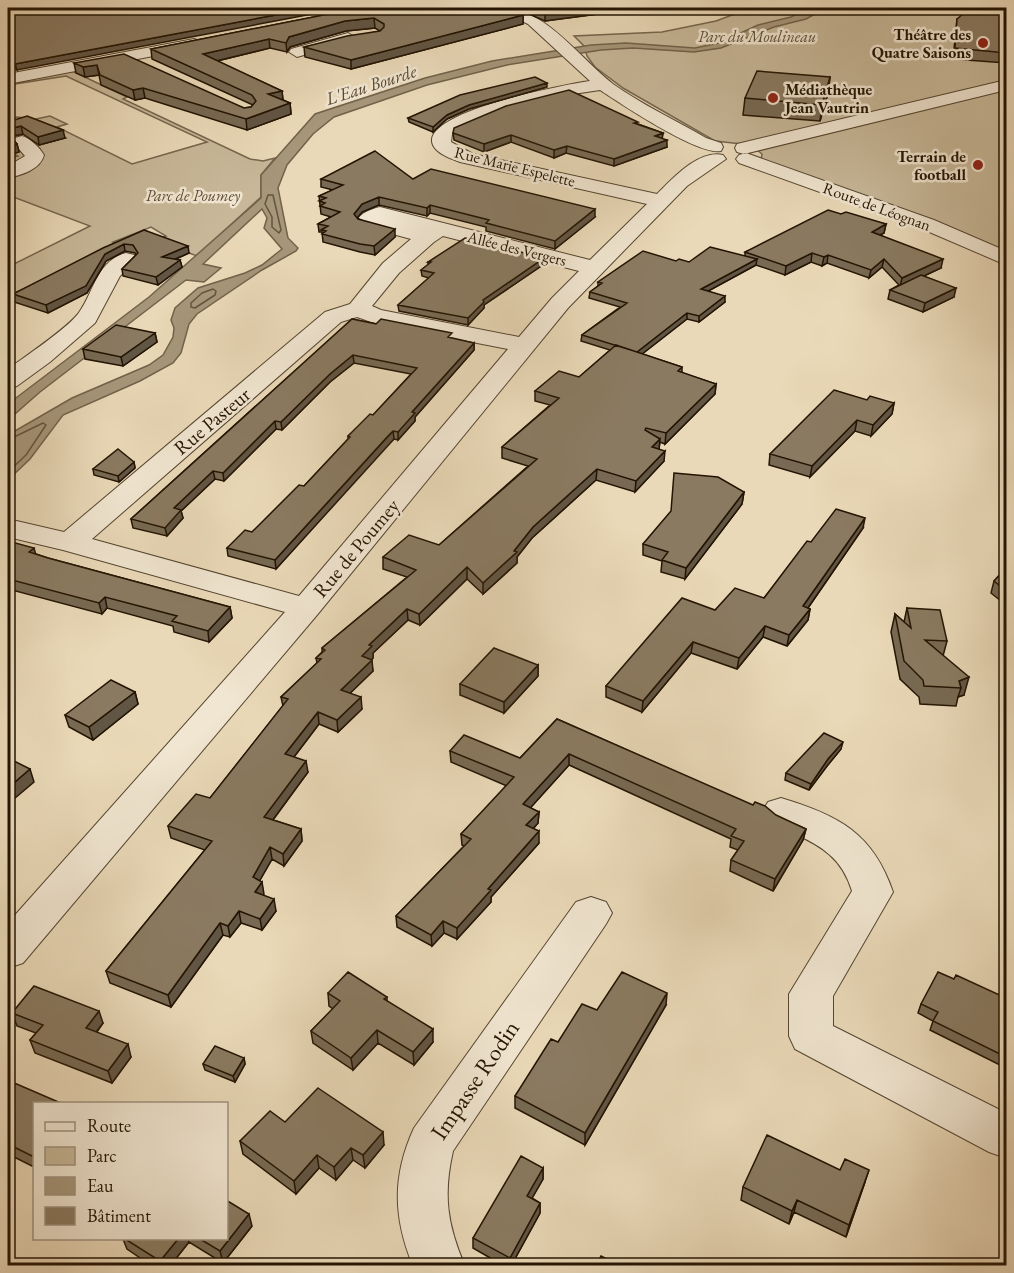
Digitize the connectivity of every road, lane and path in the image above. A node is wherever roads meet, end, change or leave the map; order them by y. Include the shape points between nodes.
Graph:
1 (27, 8) edge
2 (539, 8) edge
3 (8, 10) edge
4 (508, 10) edge
5 (303, 33) edge
6 (367, 35) edge
7 (332, 41) junction
8 (205, 42) edge
9 (350, 48) edge
10 (297, 52) edge
11 (130, 57) junction
12 (159, 70) edge
13 (8, 79) edge
14 (604, 84) junction
15 (1006, 85) edge
16 (12, 141) edge
17 (715, 153) junction
18 (745, 154) junction
19 (8, 172) edge
20 (660, 201) junction
21 (1006, 259) edge
22 (126, 260) dead end
23 (593, 268) junction
24 (359, 309) junction
25 (524, 345) junction
26 (8, 381) edge
27 (8, 528) edge
28 (70, 542) junction
29 (306, 608) junction
30 (782, 812) dead end
31 (591, 913) dead end
32 (8, 951) edge
33 (1006, 1137) edge
34 (439, 1266) edge

1 - 3 street
2 - 4 street
4 - 14 street via 533,21
5 - 7 street
6 - 7 street
7 - 9 street
7 - 10 street
8 - 11 street
11 - 12 street
11 - 13 street
14 - 17 street
14 - 20 street, Rue Marie Espelette via 480,113 446,130 442,144 467,158
15 - 18 street
16 - 19 street via 35,155 21,168
17 - 18 street via 727,146
17 - 20 street, Rue de Poumey
18 - 21 street, Route de Léognan
20 - 23 street, Rue de Poumey
22 - 26 street via 111,272 87,318
23 - 24 street, Allée des Vergers via 433,233 391,268
23 - 25 street, Rue de Poumey
24 - 25 street via 374,316
24 - 28 street, Rue Pasteur via 333,317
25 - 29 street, Rue de Poumey
27 - 28 street
28 - 29 street
29 - 32 street, Rue de Poumey
30 - 33 street via 844,843 859,857 873,892 811,994 811,1036
31 - 34 street, Impasse Rodin via 431,1143 421,1202 429,1244

